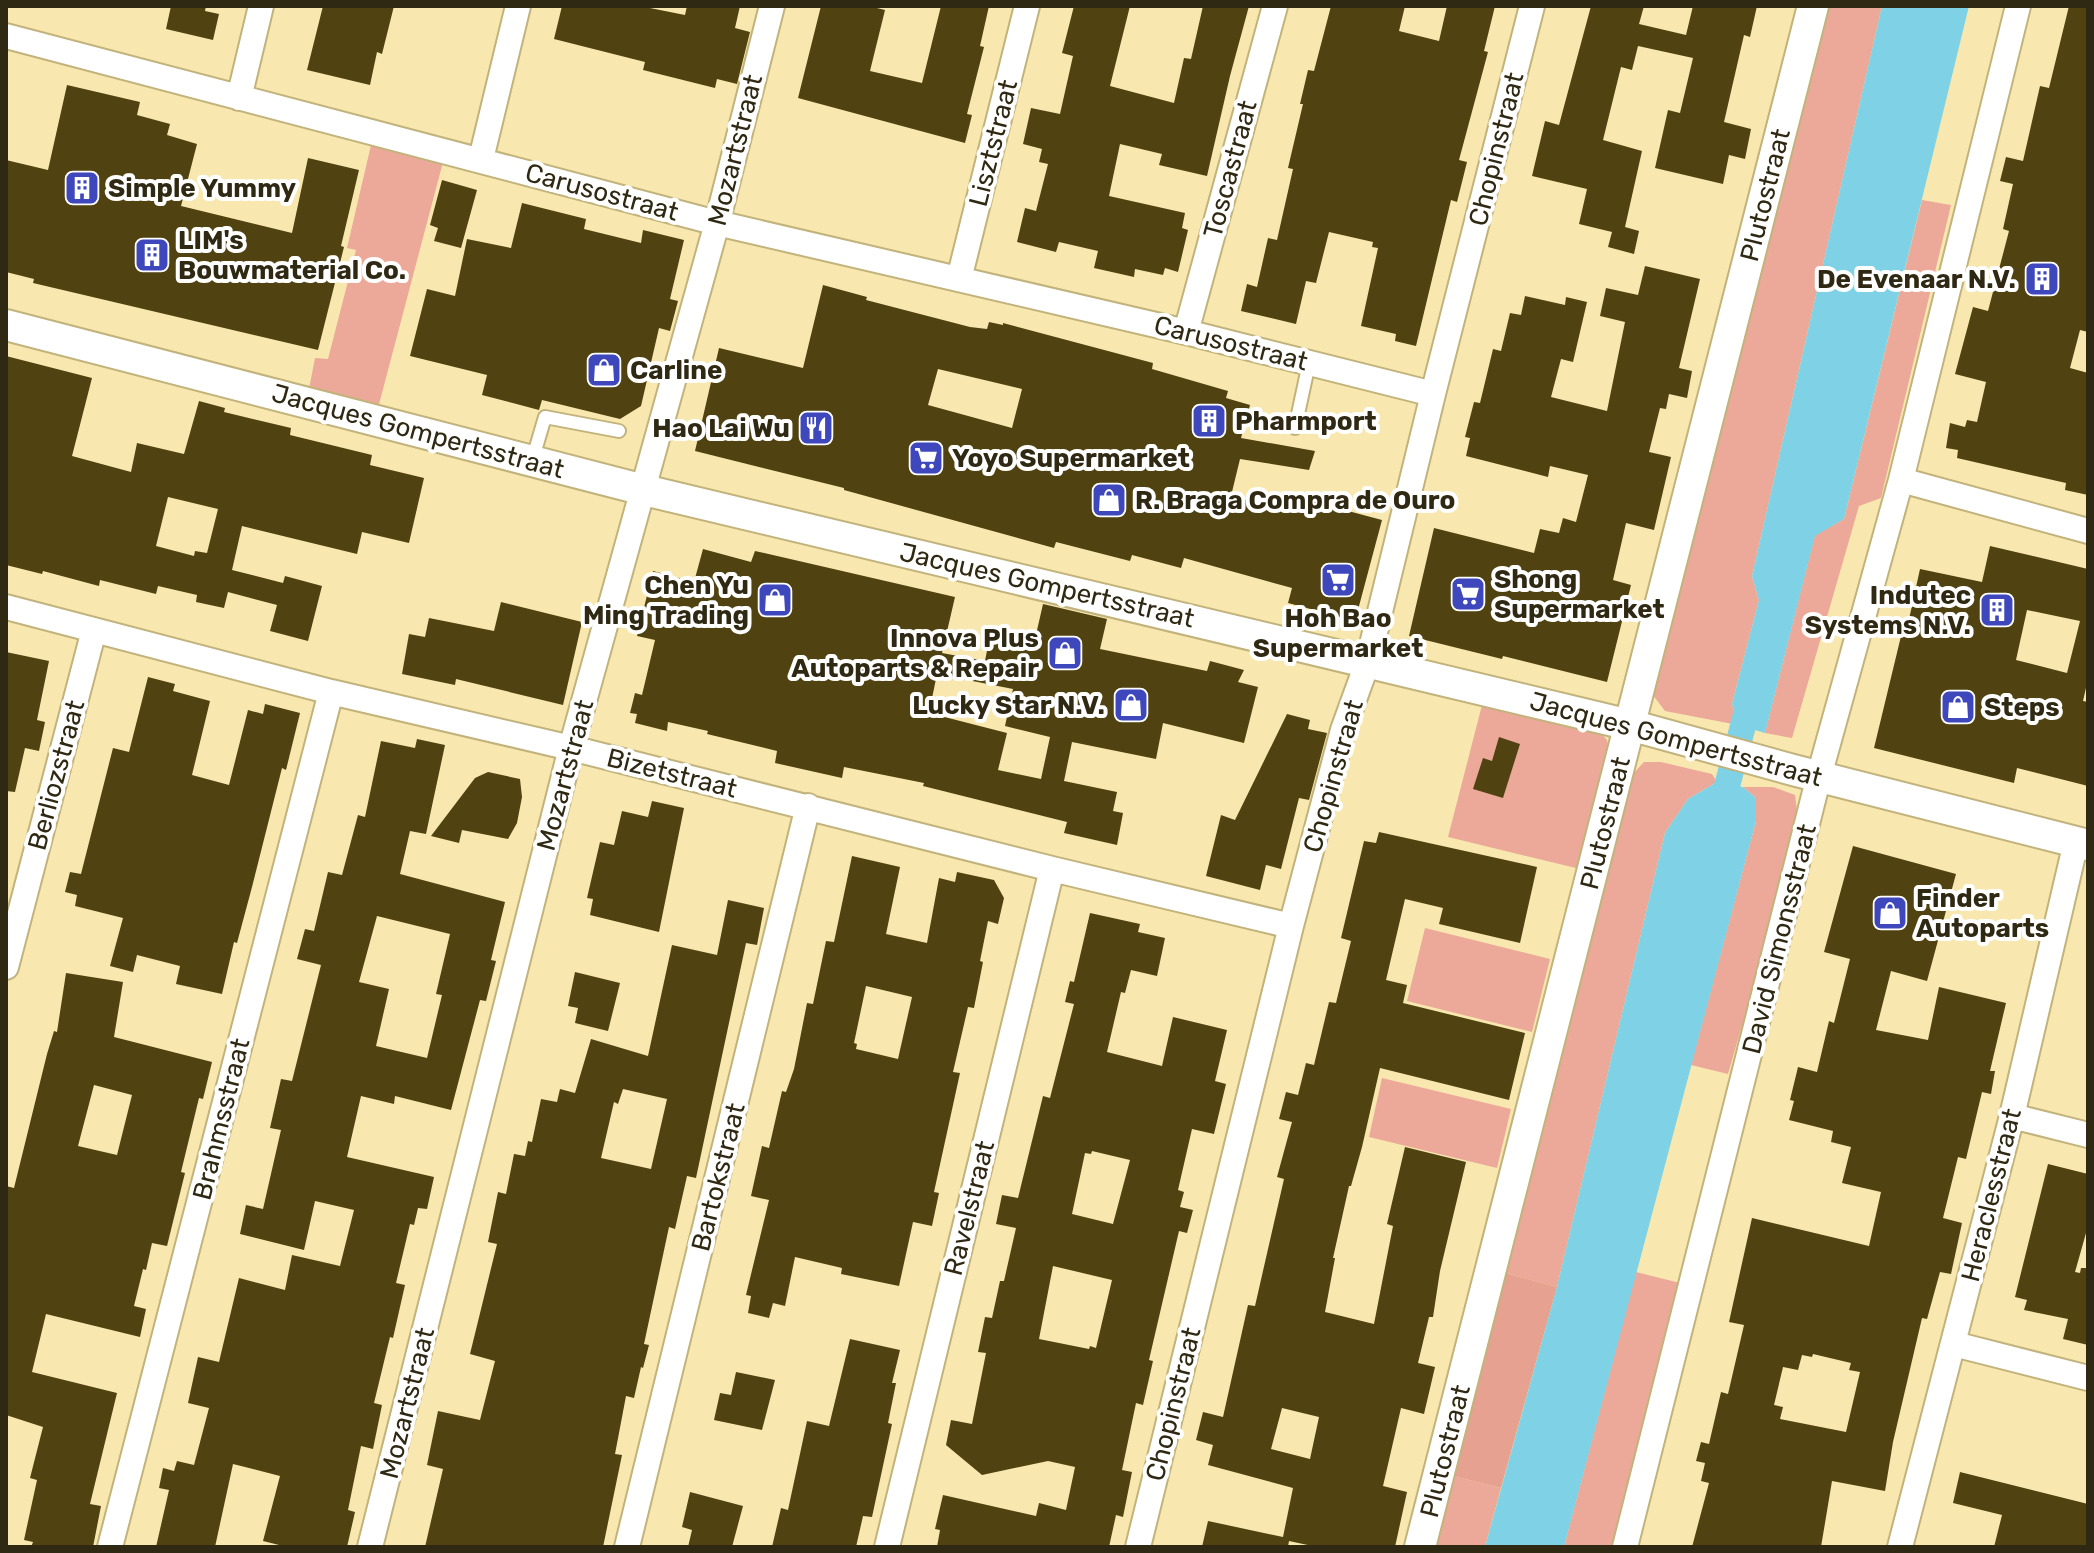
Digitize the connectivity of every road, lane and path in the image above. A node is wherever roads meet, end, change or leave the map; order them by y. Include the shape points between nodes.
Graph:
1 (261, 6) edge
2 (518, 6) edge
3 (772, 6) edge
4 (1027, 6) edge
5 (1275, 6) edge
6 (1532, 6) edge
7 (1813, 6) edge
8 (2018, 6) edge
9 (6, 36) edge
10 (239, 98) junction
11 (481, 159) junction
12 (717, 223) junction
13 (959, 279) junction
14 (6, 325) edge
15 (1186, 332) junction
16 (1309, 363) junction
17 (1433, 394) junction
18 (1295, 428) dead end
19 (619, 431) dead end
20 (532, 461) junction
21 (1901, 480) junction
22 (644, 490) junction
23 (2088, 531) edge
24 (6, 607) edge
25 (94, 630) junction
26 (1368, 661) junction
27 (331, 692) junction
28 (1630, 725) junction
29 (571, 748) junction
30 (1806, 773) junction
31 (808, 806) junction
32 (2082, 844) edge
33 (1052, 869) junction
34 (1291, 926) junction
35 (6, 967) edge
36 (2012, 1116) junction
37 (2088, 1135) edge
38 (1954, 1344) junction
39 (2088, 1378) edge
40 (110, 1547) edge
41 (370, 1547) edge
42 (627, 1547) edge
43 (887, 1547) edge
44 (1138, 1547) edge
45 (1420, 1547) edge
46 (1625, 1547) edge
47 (1900, 1547) edge

1 - 10 street
2 - 11 street
3 - 12 street, Mozartstraat
4 - 13 street, Lisztstraat
5 - 15 street, Toscastraat
6 - 17 street, Chopinstraat
7 - 28 street, Plutostraat
8 - 21 street, David Simonsstraat
9 - 10 street, Carusostraat
10 - 11 street, Carusostraat
11 - 12 street, Carusostraat
12 - 13 street, Carusostraat
12 - 22 street, Mozartstraat
13 - 15 street, Carusostraat
14 - 20 street, Jacques Gompertsstraat
15 - 16 street, Carusostraat
16 - 17 street, Carusostraat
16 - 18 lane
17 - 26 street, Chopinstraat
19 - 20 lane via 545,417
20 - 22 street, Jacques Gompertsstraat
21 - 23 street
21 - 30 street, David Simonsstraat
22 - 26 street, Jacques Gompertsstraat
22 - 29 street, Mozartstraat
24 - 25 street, Bizetstraat
25 - 27 street, Bizetstraat
25 - 35 street, Berliozstraat
26 - 28 street, Jacques Gompertsstraat
26 - 34 street, Chopinstraat via 1343,730
27 - 29 street, Bizetstraat
27 - 40 street, Brahmsstraat
28 - 30 street, Jacques Gompertsstraat
28 - 45 street, Plutostraat
29 - 31 street, Bizetstraat
29 - 41 street, Mozartstraat
30 - 32 street, Jacques Gompertsstraat
30 - 46 street, David Simonsstraat
31 - 33 street, Bizetstraat
31 - 42 street, Bartokstraat
32 - 36 street, Heraclesstraat
33 - 34 street, Bizetstraat
33 - 43 street, Ravelstraat
34 - 44 street, Chopinstraat
36 - 37 street
36 - 38 street, Heraclesstraat
38 - 39 street
38 - 47 street, Heraclesstraat

